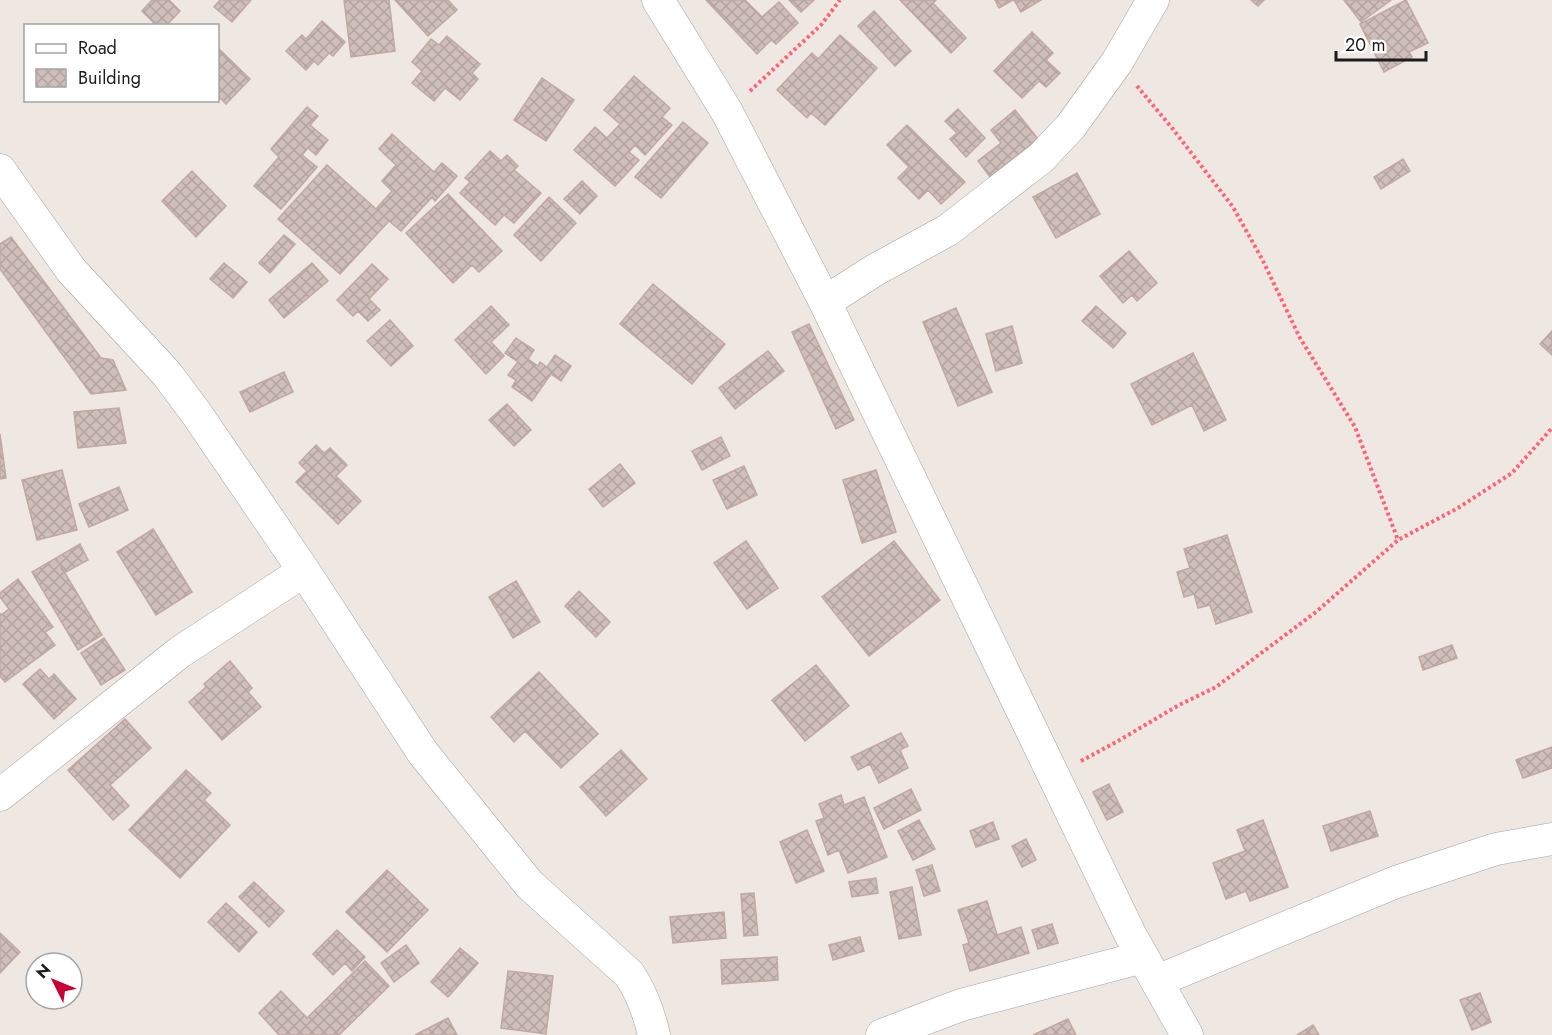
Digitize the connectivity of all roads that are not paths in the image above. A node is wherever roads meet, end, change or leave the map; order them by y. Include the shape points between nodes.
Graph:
1 (658, 0) edge
2 (1153, 0) edge
3 (0, 170) edge
4 (825, 302) junction
5 (304, 571) junction
6 (0, 795) edge
7 (1552, 839) edge
8 (1150, 969) junction
9 (654, 1035) edge
10 (882, 1035) edge
11 (1187, 1035) edge

1 - 4 street via 727,112
2 - 4 street via 1117,62 1071,126 1041,158 948,230
3 - 5 street via 71,270 167,374
4 - 8 street
5 - 6 street via 180,652
5 - 9 street via 423,753 503,854 530,885 629,974 640,991
7 - 8 street via 1497,849
8 - 10 street via 961,1005
8 - 11 street

